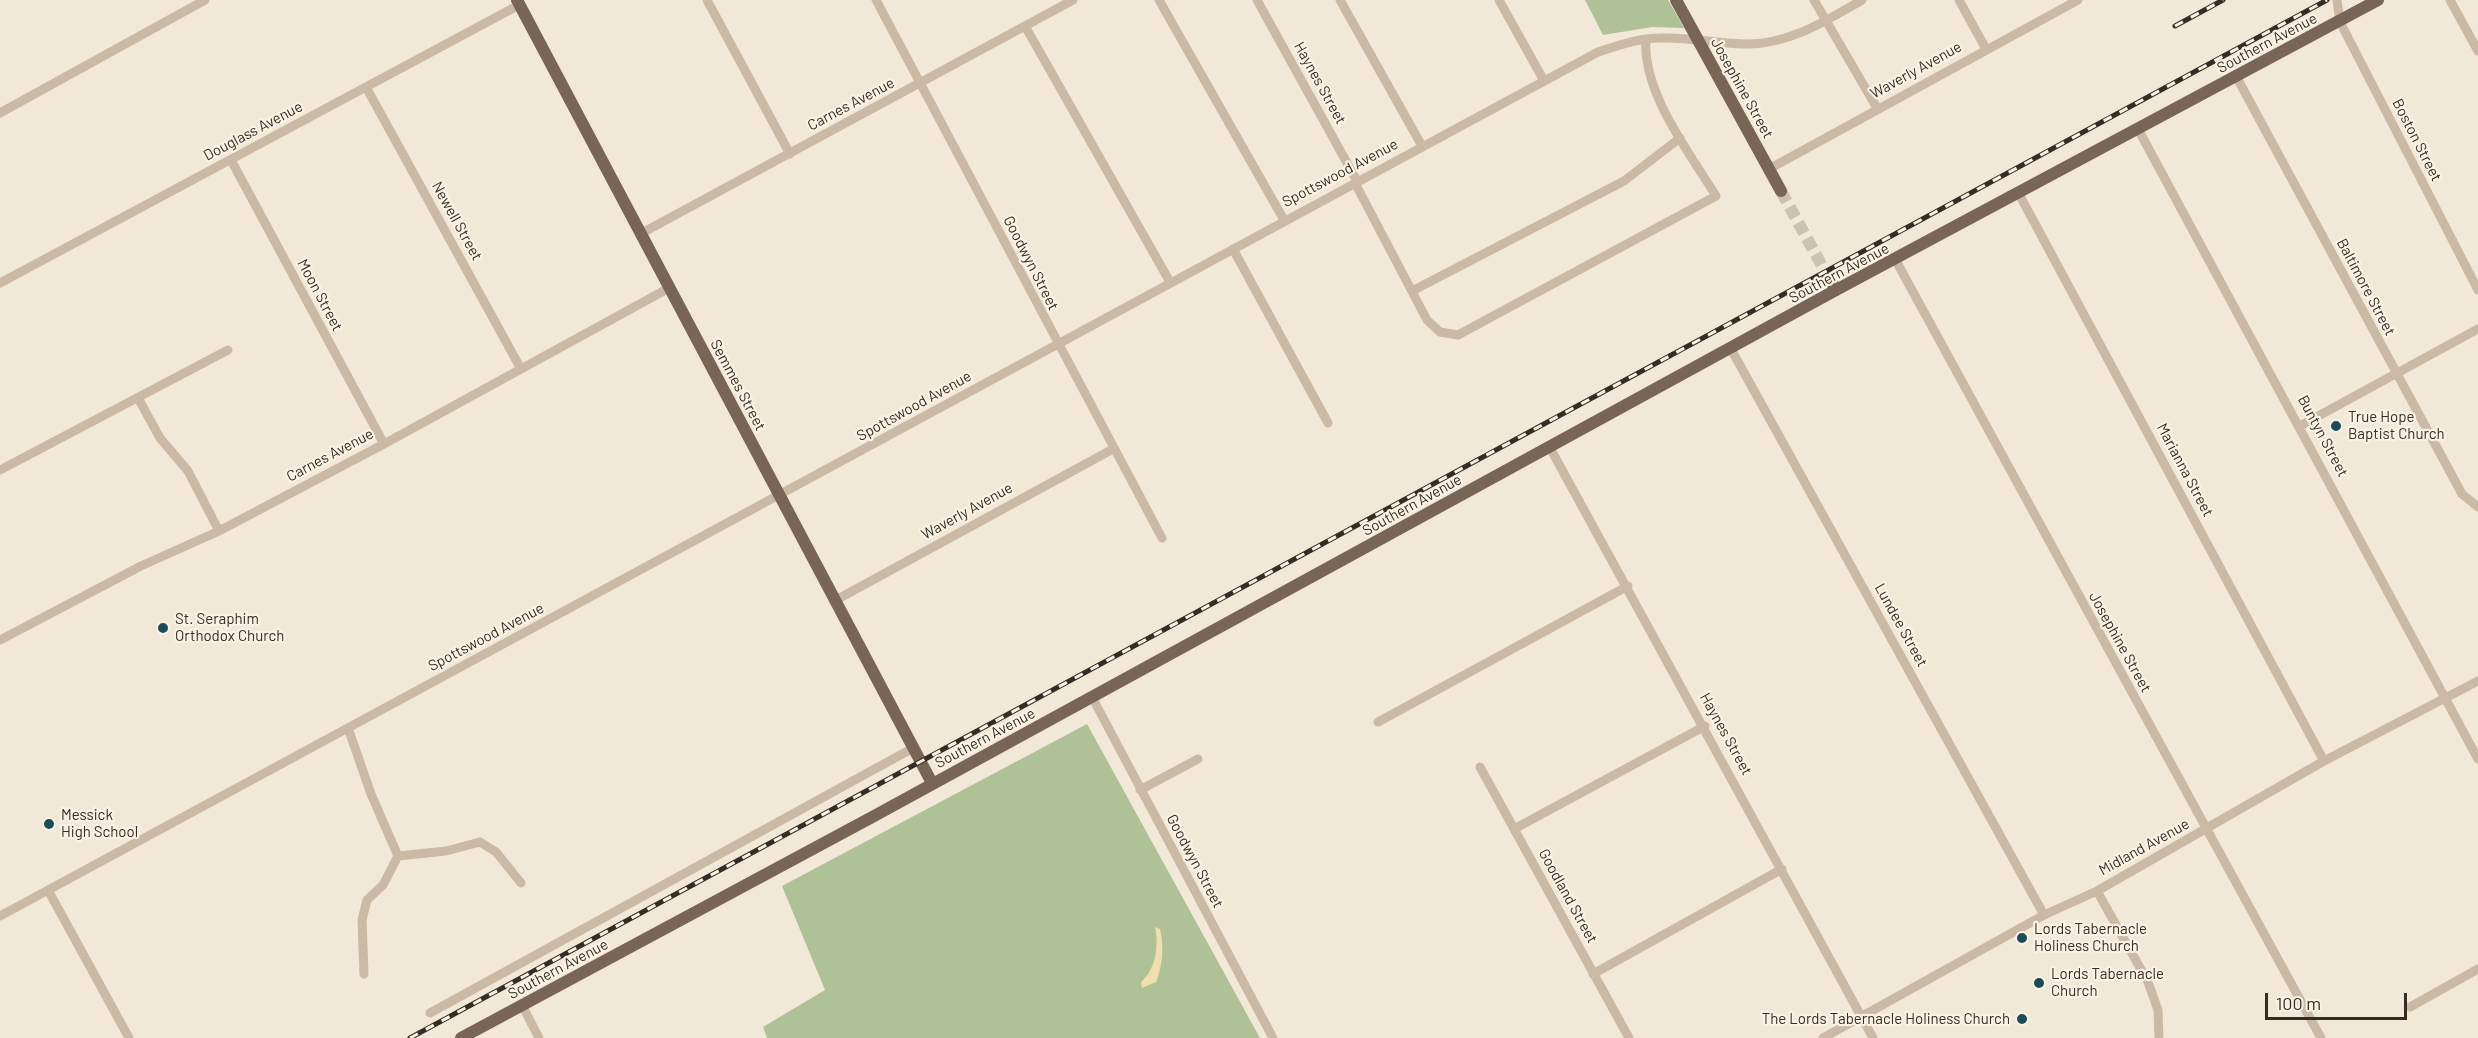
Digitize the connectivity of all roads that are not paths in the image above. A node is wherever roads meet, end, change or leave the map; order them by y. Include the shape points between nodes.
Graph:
1 (205, 0) edge
2 (707, 0) edge
3 (876, 0) edge
4 (1073, 0) edge
5 (1159, 0) edge
6 (1257, 0) edge
7 (1340, 0) edge
8 (1499, 0) edge
9 (1676, 0) edge
10 (1814, 0) edge
11 (1862, 0) edge
12 (1959, 0) edge
13 (2078, 0) edge
14 (2337, 0) edge
15 (2378, 0) edge
16 (2450, 0) edge
17 (518, 2) edge
18 (1826, 21) junction
19 (2340, 22) junction
20 (1025, 26) junction
21 (1646, 39) junction
22 (1699, 41) junction
23 (1986, 49) junction
24 (2478, 51) edge
25 (2236, 76) junction
26 (1543, 79) junction
27 (921, 83) junction
28 (366, 87) junction
29 (1877, 108) junction
30 (0, 113) edge
31 (2138, 129) junction
32 (1680, 138) junction
33 (1422, 146) junction
34 (790, 154) junction
35 (231, 160) junction
36 (1769, 169) junction
37 (1356, 182) junction
38 (1781, 191) tunnel mouth
39 (2019, 194) junction
40 (1284, 220) junction
41 (642, 233) junction
42 (1233, 249) junction
43 (1895, 259) junction
44 (1827, 275) tunnel mouth
45 (1170, 282) junction
46 (0, 283) edge
47 (669, 288) junction
48 (1414, 290) junction
49 (1836, 290) junction
50 (2478, 290) edge
51 (2478, 329) edge
52 (1057, 345) junction
53 (1731, 349) junction
54 (228, 350) dead end
55 (521, 369) junction
56 (2396, 374) junction
57 (138, 398) junction
58 (1328, 423) dead end
59 (2300, 426) junction
60 (384, 444) junction
61 (1549, 446) junction
62 (1113, 449) junction
63 (0, 470) edge
64 (780, 497) junction
65 (2478, 507) edge
66 (219, 531) junction
67 (1161, 538) dead end
68 (1628, 586) junction
69 (836, 600) junction
70 (0, 640) edge
71 (2478, 681) edge
72 (1092, 697) junction
73 (2445, 699) junction
74 (1378, 722) dead end
75 (1705, 726) junction
76 (348, 728) junction
77 (913, 748) junction
78 (1198, 759) dead end
79 (2478, 759) edge
80 (2324, 761) junction
81 (1480, 767) dead end
82 (932, 783) junction
83 (1140, 790) junction
84 (1514, 829) junction
85 (2206, 830) junction
86 (398, 856) junction
87 (1782, 869) junction
88 (521, 883) dead end
89 (48, 890) junction
90 (2097, 891) junction
91 (2044, 915) junction
92 (0, 916) edge
93 (2478, 969) edge
94 (364, 974) dead end
95 (1593, 974) junction
96 (522, 1005) junction
97 (2410, 1008) dead end
98 (430, 1013) dead end
99 (1862, 1017) junction
100 (129, 1038) edge
101 (461, 1038) edge
102 (539, 1038) edge
103 (1274, 1038) edge
104 (1629, 1038) edge
105 (1823, 1038) edge
106 (1873, 1038) edge
107 (2159, 1038) edge
108 (2321, 1038) edge

1 - 30 street
2 - 34 street
3 - 27 street, Goodwyn Street
4 - 20 street, Carnes Avenue
5 - 40 street
6 - 37 street, Haynes Street
7 - 33 street
8 - 26 street
9 - 22 main road, Josephine Street
10 - 18 street
11 - 18 street, Spottswood Avenue
12 - 23 street
13 - 23 street, Waverly Avenue
14 - 19 street, Boston Street
15 - 19 main road, Southern Avenue
16 - 24 street
17 - 28 street, Douglass Avenue
17 - 41 main road, Semmes Street
18 - 22 street, Spottswood Avenue via 1771,41
18 - 29 street
19 - 25 main road, Southern Avenue
19 - 50 street, Boston Street
20 - 27 street, Carnes Avenue
20 - 45 street
21 - 22 street, Spottswood Avenue
21 - 26 street, Spottswood Avenue via 1598,52
21 - 32 street via 1645,57 1651,81
22 - 36 main road, Josephine Street
23 - 29 street, Waverly Avenue
25 - 31 main road, Southern Avenue
25 - 56 street, Baltimore Street
26 - 33 street, Spottswood Avenue
27 - 34 street, Carnes Avenue
27 - 52 street, Goodwyn Street
28 - 35 street, Douglass Avenue
28 - 55 street, Newell Street
29 - 36 street, Waverly Avenue
31 - 39 main road, Southern Avenue
31 - 59 street, Buntyn Street
32 - 48 street via 1624,181
32 - 48 street, Haynes Street via 1716,196 1458,335 1438,330 1428,320
33 - 37 street, Spottswood Avenue
34 - 41 street, Carnes Avenue
35 - 46 street, Douglass Avenue
35 - 60 street, Moon Street
36 - 38 main road, Josephine Street
37 - 40 street, Spottswood Avenue
37 - 48 street, Haynes Street
39 - 43 main road, Southern Avenue
39 - 80 street, Marianna Street
40 - 42 street, Spottswood Avenue
41 - 47 main road, Semmes Street
42 - 45 street, Spottswood Avenue
42 - 58 street
43 - 49 main road, Southern Avenue
43 - 85 street, Josephine Street
44 - 49 main road
45 - 52 street, Spottswood Avenue
47 - 55 street, Carnes Avenue
47 - 64 main road, Semmes Street
49 - 53 main road, Southern Avenue
51 - 56 street
52 - 62 street, Goodwyn Street
52 - 64 street, Spottswood Avenue
53 - 61 main road, Southern Avenue
53 - 91 street, Lundee Street
54 - 57 street
55 - 60 street, Carnes Avenue
56 - 59 street
56 - 65 street, Baltimore Street via 2462,494
57 - 63 street
57 - 66 street via 160,438 188,471
59 - 73 street, Buntyn Street
60 - 66 street, Carnes Avenue
61 - 68 street, Haynes Street
61 - 72 main road, Southern Avenue
62 - 67 street, Goodwyn Street
62 - 69 street, Waverly Avenue
64 - 69 main road, Semmes Street
64 - 76 street, Spottswood Avenue
66 - 70 street, Carnes Avenue via 141,566
68 - 74 street
68 - 75 street, Haynes Street
69 - 77 main road, Semmes Street
71 - 73 street, Midland Avenue
72 - 82 main road, Southern Avenue
72 - 83 street, Goodwyn Street
73 - 79 street, Buntyn Street
73 - 80 street, Midland Avenue
75 - 84 street
75 - 87 street, Haynes Street
76 - 86 street via 370,794
76 - 89 street, Spottswood Avenue
77 - 82 main road, Semmes Street
77 - 98 street, Southern Avenue
78 - 83 street
80 - 85 street, Midland Avenue
81 - 84 street, Goodland Street
82 - 96 main road, Southern Avenue
83 - 103 street, Goodwyn Street
84 - 95 street, Goodland Street
85 - 90 street, Midland Avenue
85 - 108 street, Josephine Street
86 - 88 street via 446,851 480,842 496,852
86 - 94 street via 383,885 367,900 362,920
87 - 95 street
87 - 99 street, Haynes Street
89 - 92 street, Spottswood Avenue
89 - 100 street
90 - 91 street, Midland Avenue
90 - 107 street via 2148,982 2158,1010
91 - 99 street, Midland Avenue
93 - 97 street
95 - 104 street, Goodland Street
96 - 101 main road, Southern Avenue
96 - 102 street
99 - 105 street, Midland Avenue
99 - 106 street, Haynes Street

